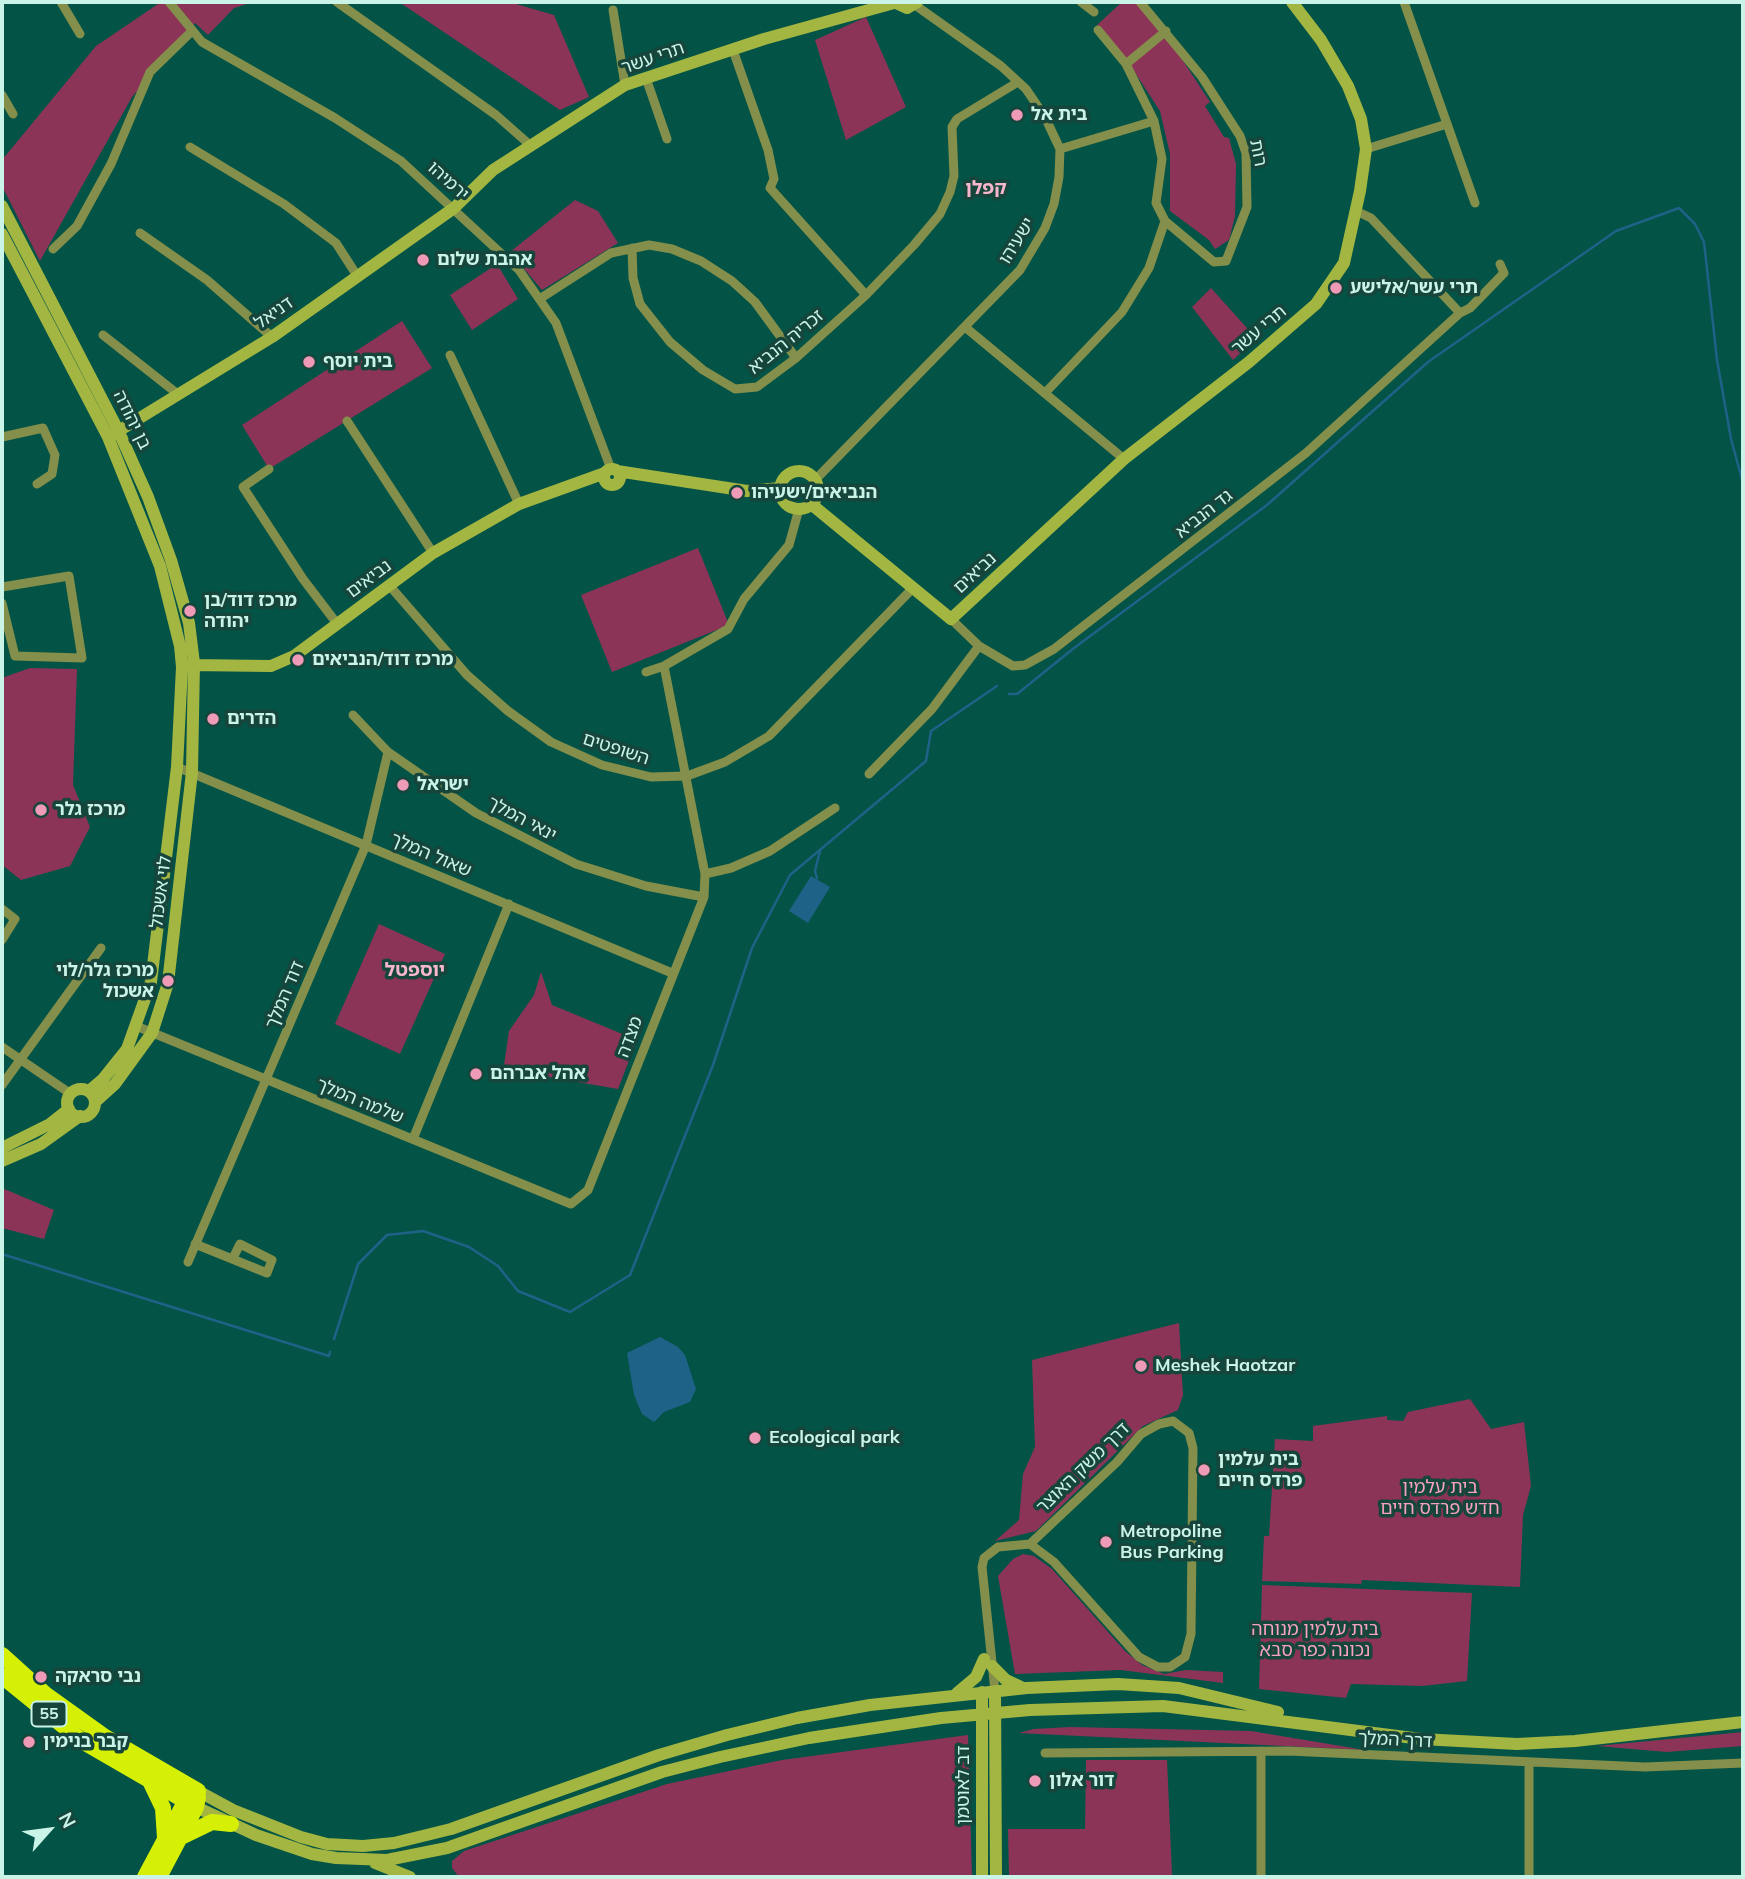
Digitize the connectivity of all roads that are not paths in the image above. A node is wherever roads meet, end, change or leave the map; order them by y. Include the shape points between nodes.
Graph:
1 (61, 2) edge
2 (169, 2) edge
3 (337, 2) edge
4 (894, 2) edge
5 (1081, 2) edge
6 (1140, 2) edge
7 (1292, 2) edge
8 (1404, 2) edge
9 (916, 3) edge
10 (613, 10) dead end
11 (1094, 12) dead end
12 (1098, 30) dead end
13 (192, 31) junction
14 (1166, 31) junction
15 (80, 34) dead end
16 (733, 50) junction
17 (1125, 64) junction
18 (646, 78) junction
19 (1018, 82) junction
20 (625, 85) junction
21 (2, 96) edge
22 (13, 114) dead end
23 (1154, 121) junction
24 (1447, 124) junction
25 (667, 139) dead end
26 (530, 145) junction
27 (190, 147) dead end
28 (1060, 149) junction
29 (1366, 149) junction
30 (1475, 203) dead end
31 (2, 206) edge
32 (454, 208) junction
33 (1356, 211) junction
34 (1165, 221) junction
35 (140, 233) dead end
36 (2, 234) edge
37 (632, 248) junction
38 (53, 249) dead end
39 (1500, 264) dead end
40 (356, 274) junction
41 (866, 295) junction
42 (541, 298) junction
43 (1460, 313) junction
44 (965, 327) junction
45 (103, 335) dead end
46 (272, 337) junction
47 (450, 355) dead end
48 (796, 358) junction
49 (1045, 393) junction
50 (178, 396) junction
51 (346, 421) dead end
52 (114, 434) junction
53 (2, 437) edge
54 (1124, 459) junction
55 (269, 469) dead end
56 (612, 476) junction
57 (815, 480) junction
58 (37, 484) dead end
59 (780, 488) junction
60 (519, 504) junction
61 (805, 507) junction
62 (433, 553) junction
63 (388, 585) junction
64 (2, 587) edge
65 (912, 589) junction
66 (2, 603) edge
67 (951, 619) junction
68 (338, 625) junction
69 (979, 646) junction
70 (188, 665) junction
71 (664, 666) junction
72 (646, 672) dead end
73 (353, 715) dead end
74 (388, 752) junction
75 (177, 767) junction
76 (192, 772) junction
77 (869, 774) dead end
78 (687, 776) junction
79 (835, 808) dead end
80 (366, 845) junction
81 (705, 874) junction
82 (704, 897) junction
83 (509, 904) junction
84 (2, 909) edge
85 (2, 940) edge
86 (101, 948) dead end
87 (672, 973) junction
88 (136, 1026) junction
89 (152, 1033) junction
90 (2, 1047) edge
91 (20, 1060) junction
92 (266, 1079) junction
93 (2, 1085) edge
94 (71, 1094) junction
95 (92, 1097) junction
96 (75, 1113) junction
97 (413, 1139) junction
98 (2, 1148) edge
99 (2, 1161) edge
100 (571, 1204) joint
101 (195, 1244) junction
102 (233, 1258) dead end
103 (188, 1262) dead end
104 (1041, 1533) junction
105 (1030, 1544) junction
106 (1044, 1554) junction
107 (2, 1655) edge
108 (988, 1663) junction
109 (2, 1676) edge
110 (1027, 1688) junction
111 (988, 1692) junction
112 (953, 1695) junction
113 (1030, 1710) junction
114 (995, 1713) junction
115 (982, 1714) junction
116 (953, 1717) junction
117 (1743, 1722) edge
118 (1339, 1728) junction
119 (982, 1741) junction
120 (995, 1741) junction
121 (1261, 1751) junction
122 (1045, 1753) dead end
123 (1529, 1762) junction
124 (1743, 1763) edge
125 (150, 1781) junction
126 (193, 1800) junction
127 (231, 1824) junction
128 (181, 1838) junction
129 (164, 1842) junction
130 (369, 1860) junction
131 (145, 1877) edge
132 (159, 1877) edge
133 (410, 1877) edge
134 (982, 1877) edge
135 (996, 1877) edge
136 (1261, 1877) edge
137 (1529, 1877) edge

1 - 15 street
2 - 13 street, ירמיהו
3 - 26 street via 496,115
4 - 9 street via 902,8
4 - 16 street, תרי עשר
5 - 11 street
6 - 14 street, רות
7 - 29 street, תרי עשר via 1348,86
8 - 24 street
9 - 19 street, ישעיהו
10 - 20 street
12 - 17 street
13 - 32 street, ירמיהו via 234,63 335,118 401,161
13 - 38 street via 150,72 111,164 78,226
14 - 17 street
14 - 34 street, רות via 1240,136 1246,153 1247,207 1230,257 1220,263
16 - 18 street, תרי עשר
16 - 41 street via 768,150 774,179 770,188
17 - 23 street
18 - 20 street, תרי עשר
18 - 25 street
19 - 28 street, ישעיהו via 1045,117
19 - 41 street, זכריה הנביא via 957,119 952,127 954,176 940,214
20 - 26 street, תרי עשר
21 - 22 street
23 - 28 street
23 - 34 street via 1162,159 1156,203
24 - 29 street
24 - 30 street
26 - 32 street, תרי עשר via 494,170
27 - 40 street via 284,204 336,243
28 - 44 street, ישעיהו via 1059,177 1045,228 1020,270
29 - 33 street, תרי עשר
31 - 52 street, בן יהודה
32 - 40 street, דניאל
32 - 42 street, ירמיהו via 500,249
33 - 43 street via 1371,218
33 - 54 street, תרי עשר via 1344,263 1316,304
34 - 49 street via 1149,268 1122,312
35 - 46 street via 207,280
36 - 52 street, בן יהודה
37 - 42 street via 611,253
37 - 48 street via 671,249 732,281 755,302
37 - 48 street, זכריה הנביא via 640,304 670,342 703,370 735,389 747,390 766,382
39 - 43 street via 1504,274 1470,309
40 - 46 street, דניאל
41 - 48 street, זכריה הנביא
42 - 56 street, ירמיהו via 556,323
43 - 69 street, גד הנביא via 1306,453 1054,649 1025,665 1013,666
44 - 49 street
44 - 57 street, ישעיהו
45 - 50 street
46 - 50 street, דניאל
47 - 60 street
49 - 54 street
50 - 52 street, דניאל
51 - 62 street
52 - 70 street, בן יהודה via 160,566
53 - 58 street via 43,428 55,454 52,474
54 - 67 street, נביאים
55 - 68 street via 243,487
56 - 59 street, נביאים via 654,475 747,491
56 - 60 street, נביאים
57 - 59 street via 798,471 787,475
57 - 61 street via 818,491
59 - 61 street via 784,502
60 - 62 street, נביאים
61 - 65 street, נביאים
61 - 71 street via 789,545 744,599 728,629
62 - 63 street, נביאים
63 - 68 street, נביאים
63 - 78 street, השופטים via 467,675 551,742 602,765 651,777
64 - 66 street via 69,576 82,658 15,656
65 - 67 street, נביאים
65 - 78 street, השופטים via 769,736 725,762
67 - 69 street, גד הנביא
68 - 70 street, נביאים via 271,666
69 - 77 street via 932,709
70 - 75 street, לוי אשכול
70 - 76 street, לוי אשכול
71 - 72 street
71 - 78 street, מצדה
73 - 74 street, ינאי המלך
74 - 80 street, דוד המלך
74 - 82 street, ינאי המלך via 476,813 576,864 646,886
75 - 76 street, שאול המלך
75 - 88 street, לוי אשכול via 151,982
76 - 80 street, שאול המלך
76 - 89 street, לוי אשכול via 168,983
78 - 81 street, מצדה
79 - 81 street via 770,851
80 - 83 street, שאול המלך
80 - 92 street, דוד המלך
81 - 82 street, מצדה
82 - 87 street, מצדה
83 - 87 street, שאול המלך
83 - 97 street
84 - 85 street via 15,919
86 - 91 street
87 - 100 street, מצדה via 588,1190
88 - 89 street, שלמה המלך
88 - 95 street, לוי אשכול via 127,1049
89 - 92 street, שלמה המלך
89 - 95 street, לוי אשכול via 115,1084
90 - 91 street
91 - 93 street
91 - 94 street
92 - 97 street, שלמה המלך
92 - 101 street, דוד המלך
94 - 95 street via 81,1089
94 - 96 street
95 - 96 street via 89,1114
96 - 98 street
96 - 99 street via 41,1144
97 - 100 street, שלמה המלך
101 - 102 street
101 - 103 street, דוד המלך
104 - 105 street, דרך משק האוצר
104 - 106 street, דרך משק האוצר
104 - 106 street, דרך משק האוצר via 1141,1434 1166,1421 1189,1433 1193,1448 1191,1634 1185,1657 1164,1667 1143,1660
105 - 106 street, דרך משק האוצר
105 - 108 street via 998,1547 984,1558
107 - 126 highway, 55 via 45,1694
108 - 110 street via 1008,1682
108 - 111 street
108 - 112 street
109 - 125 highway, 55 via 82,1741
110 - 111 street
110 - 118 street via 1154,1685
111 - 112 street
111 - 114 street
111 - 115 street, דב לאוטמן
112 - 126 street via 809,1715 727,1735 451,1829 394,1843 327,1844
113 - 114 street
113 - 118 street via 1190,1707
113 - 120 street via 1006,1723
114 - 115 street
114 - 120 street, דב לאוטמן
115 - 116 street
115 - 119 street, דב לאוטמן
116 - 119 street via 968,1723
116 - 130 street via 821,1736 720,1757 662,1772 447,1848 412,1857
117 - 118 street via 1517,1744 1421,1739
119 - 134 street, דב לאוטמן
120 - 135 street, דב לאוטמן
121 - 122 street, דרך המלך
121 - 123 street, דרך המלך
121 - 136 street
123 - 124 street, דרך המלך via 1652,1767
123 - 137 street
125 - 126 highway, 55
125 - 129 highway via 163,1808
126 - 127 street
126 - 128 highway
126 - 129 highway
127 - 128 highway via 202,1825
127 - 130 street via 312,1854
128 - 132 highway
129 - 131 highway
130 - 133 street

